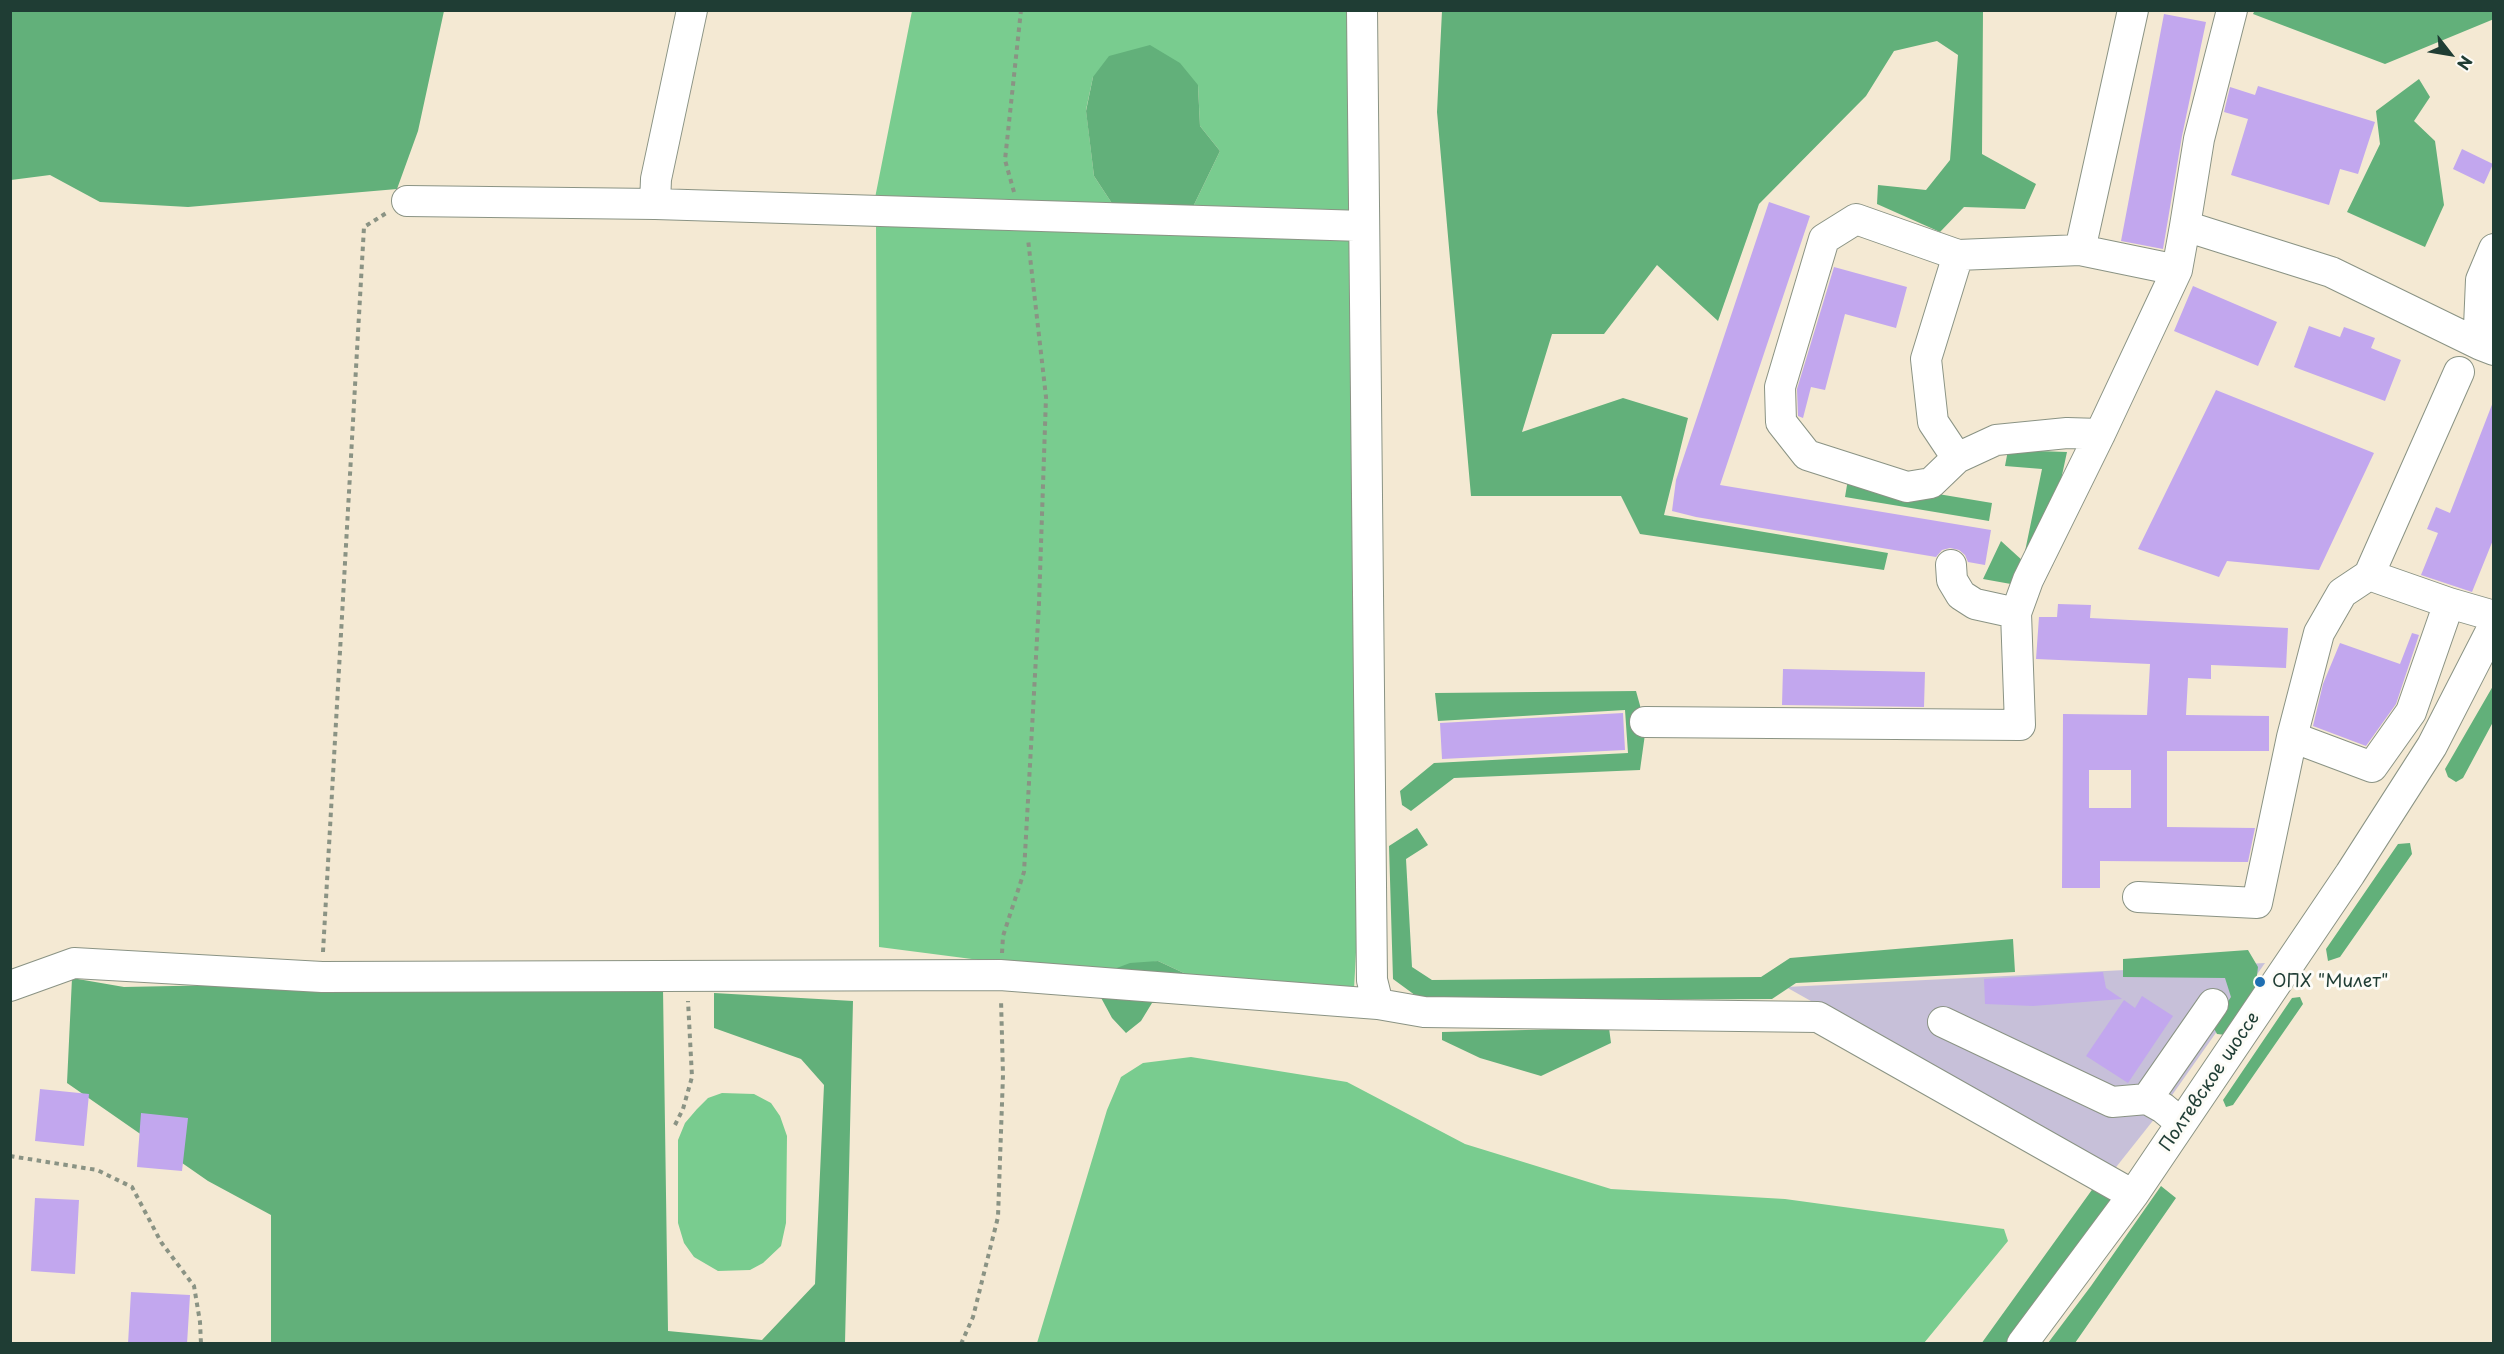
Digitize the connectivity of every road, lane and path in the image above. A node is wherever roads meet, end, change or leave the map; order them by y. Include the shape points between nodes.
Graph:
1 (692, 10) edge
2 (1021, 10) edge
3 (1362, 10) edge
4 (2133, 10) edge
5 (2232, 10) edge
6 (407, 201) joint
7 (655, 204) junction
8 (1025, 216) junction
9 (1363, 226) junction
10 (2185, 226) junction
11 (2493, 249) edge
12 (2080, 250) junction
13 (1958, 255) junction
14 (2177, 270) junction
15 (2487, 348) edge
16 (2459, 372) dead end
17 (2100, 434) junction
18 (1957, 458) junction
19 (1951, 565) dead end
20 (2369, 575) junction
21 (2449, 603) junction
22 (2016, 613) junction
23 (2493, 616) edge
24 (2493, 625) edge
25 (1645, 722) dead end
26 (2292, 737) junction
27 (2138, 897) dead end
28 (1000, 975) junction
29 (686, 976) junction
30 (322, 977) junction
31 (10, 986) edge
32 (1378, 1004) junction
33 (2212, 1004) dead end
34 (1943, 1022) dead end
35 (2147, 1099) junction
36 (2181, 1123) junction
37 (675, 1125) dead end
38 (10, 1156) edge
39 (2133, 1195) junction
40 (201, 1344) edge
41 (961, 1344) edge
42 (2022, 1344) edge

1 - 7 street via 656,179
2 - 8 path via 1005,160 1011,186
3 - 9 street
4 - 12 street
5 - 10 street via 2199,139
6 - 7 street
6 - 30 path via 364,227
7 - 8 street
8 - 9 street
8 - 28 path via 1046,397 1024,872 1003,936
9 - 32 street via 1372,980
10 - 14 street
10 - 15 street via 2331,272
11 - 15 street via 2481,280 2479,327
12 - 13 street
12 - 14 street
13 - 18 street via 1926,359 1933,422
13 - 18 street via 1856,219 1824,238 1780,387 1781,422 1808,455 1907,487 1931,483
14 - 17 street
16 - 20 street
17 - 18 street via 1996,440
17 - 22 street via 2028,580
19 - 22 street via 1952,580 1961,595 1975,604
20 - 21 street
20 - 26 street via 2342,593 2319,633
21 - 23 street
21 - 26 street via 2411,712 2372,767
22 - 25 street via 2020,725
24 - 36 street, Полтевское шоссе via 2457,700 2405,790
26 - 27 street via 2257,903
28 - 29 street
28 - 32 street
28 - 41 path via 1003,1075 998,1217 973,1317
29 - 30 street
29 - 37 path via 692,1077
30 - 31 street via 74,963
32 - 39 street via 1424,1012 1818,1017
33 - 35 street
34 - 35 street via 2112,1102
35 - 36 street
36 - 39 street, Полтевское шоссе
38 - 40 path via 97,1170 132,1187 161,1242 194,1286
39 - 42 street, Полтевское шоссе

